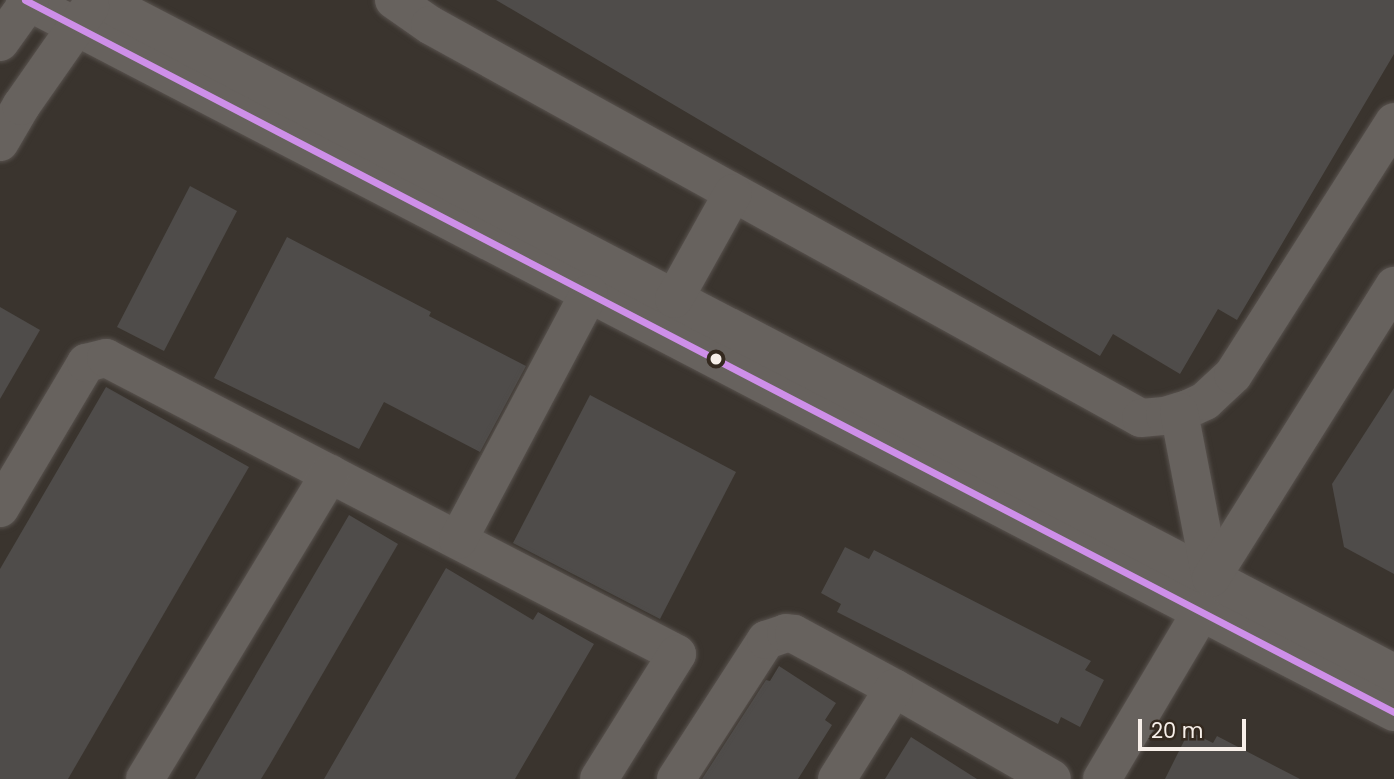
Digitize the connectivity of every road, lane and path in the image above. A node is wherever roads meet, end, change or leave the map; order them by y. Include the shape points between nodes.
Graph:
1 (394, 0) edge
2 (28, 1) edge
3 (91, 9) edge
4 (0, 42) edge
5 (1392, 130) edge
6 (0, 142) edge
7 (733, 193) junction
8 (1394, 286) edge
9 (589, 294) junction
10 (674, 299) junction
11 (1179, 412) junction
12 (330, 474) junction
13 (0, 508) edge
14 (458, 540) junction
15 (1206, 595) junction
16 (1394, 673) edge
17 (894, 688) junction
18 (1394, 712) edge
19 (1009, 769) edge
20 (145, 779) edge
21 (599, 779) edge
22 (676, 779) edge
23 (837, 779) edge
24 (1052, 779) edge
25 (1102, 779) edge

1 - 7 street via 430,25
2 - 3 street
2 - 4 street
3 - 6 street
3 - 9 street
3 - 10 street
5 - 11 street via 1233,375 1205,401
7 - 10 street
7 - 11 street via 1141,418
8 - 15 street
9 - 14 street
9 - 15 street
10 - 15 street
11 - 15 street
12 - 13 street via 106,358 86,363
12 - 14 street
12 - 20 street
14 - 21 street via 677,654
15 - 16 street
15 - 18 street
15 - 25 street
17 - 19 street
17 - 22 street via 794,635 776,635 766,640
17 - 23 street
19 - 24 street

